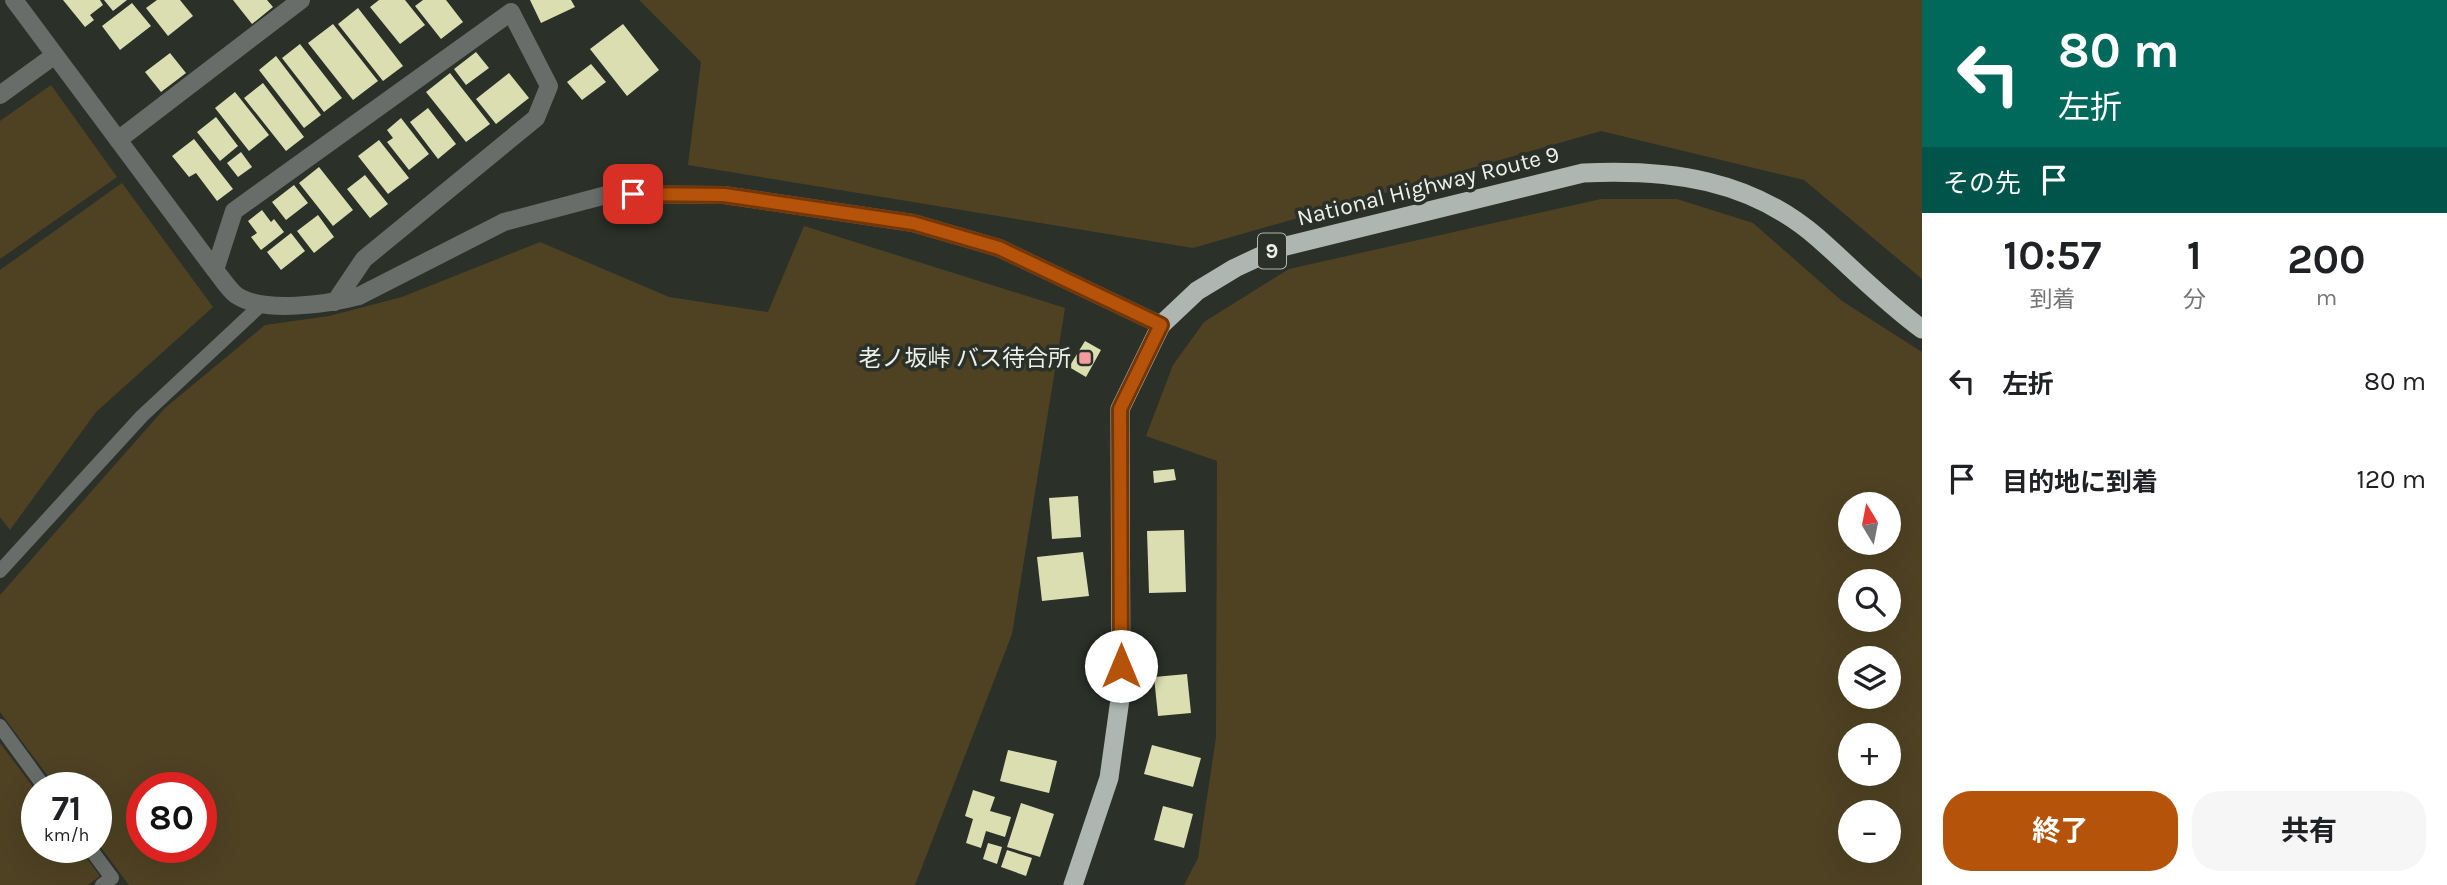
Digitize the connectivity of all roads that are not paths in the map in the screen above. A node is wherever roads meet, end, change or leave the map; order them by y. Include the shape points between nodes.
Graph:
1 (14, 0) edge
2 (302, 0) edge
3 (55, 55) junction
4 (0, 94) edge
5 (118, 140) junction
6 (215, 270) junction
7 (335, 302) junction
8 (261, 305) junction
9 (1161, 325) junction
10 (1922, 329) edge
11 (0, 571) edge
12 (0, 726) edge
13 (33, 772) edge
14 (101, 863) edge
15 (102, 885) edge
16 (1073, 885) edge

1 - 3 street
2 - 5 street
3 - 4 street
3 - 5 street
5 - 6 street
6 - 7 street via 234,211 511,12 549,86 536,118 364,259
6 - 8 street via 236,295
7 - 8 street
7 - 9 street via 359,296 504,222 610,194 724,195 913,223 999,248
8 - 11 lane via 142,416
9 - 10 highway, National Highway Route 9 / 9 via 1197,291 1278,248 1583,173 1634,171 1698,179 1775,206
9 - 16 highway, National Highway Route 9 / 9 via 1120,409 1121,692 1109,778
12 - 13 lane
14 - 15 lane via 112,878

